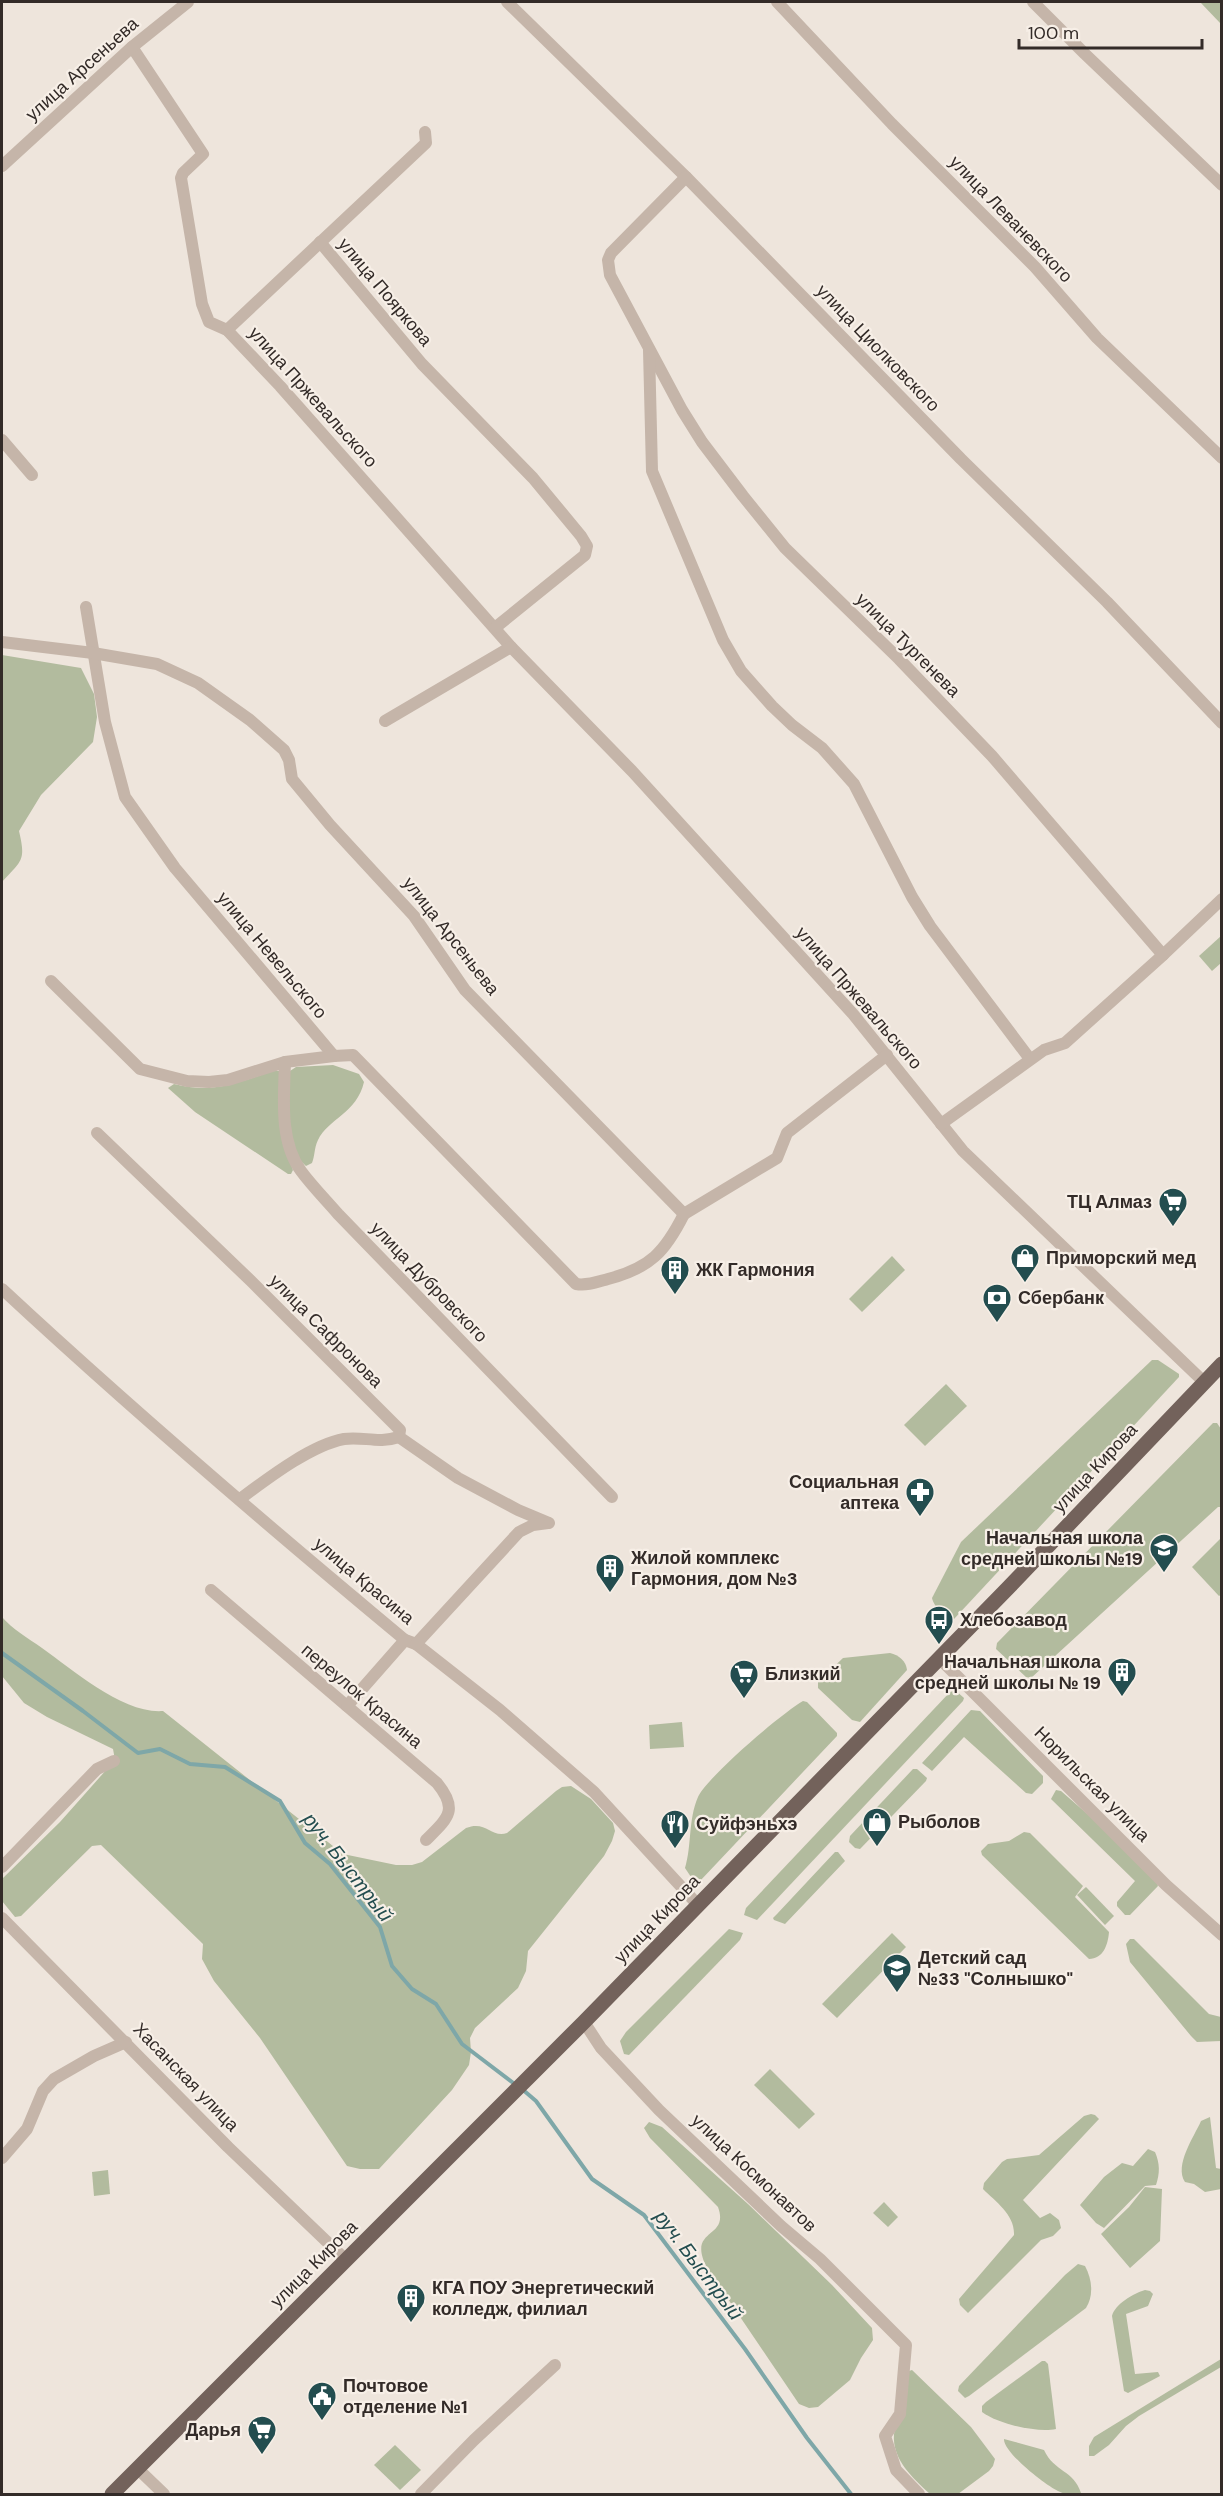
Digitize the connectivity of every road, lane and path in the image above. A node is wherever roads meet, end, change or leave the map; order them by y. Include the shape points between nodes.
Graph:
1 (188, 2) edge
2 (507, 2) edge
3 (777, 2) edge
4 (1034, 2) edge
5 (132, 47) junction
6 (425, 132) dead end
7 (2, 166) edge
8 (686, 177) junction
9 (1221, 185) edge
10 (320, 242) junction
11 (228, 330) junction
12 (649, 346) junction
13 (2, 440) edge
14 (1221, 458) edge
15 (32, 475) dead end
16 (86, 606) dead end
17 (496, 627) junction
18 (2, 642) edge
19 (511, 647) junction
20 (93, 653) junction
21 (385, 721) dead end
22 (1221, 723) edge
23 (1221, 899) edge
24 (1163, 955) junction
25 (51, 981) dead end
26 (887, 1055) junction
27 (334, 1056) junction
28 (1030, 1059) junction
29 (285, 1062) junction
30 (941, 1124) junction
31 (97, 1133) dead end
32 (684, 1214) junction
33 (2, 1289) edge
34 (1221, 1364) edge
35 (1204, 1382) junction
36 (399, 1437) junction
37 (612, 1497) dead end
38 (240, 1499) junction
39 (211, 1590) dead end
40 (410, 1642) junction
41 (939, 1658) junction
42 (347, 1706) junction
43 (114, 1761) dead end
44 (426, 1840) dead end
45 (2, 1867) edge
46 (698, 1905) junction
47 (2, 1918) edge
48 (1221, 1935) edge
49 (584, 2022) junction
50 (126, 2042) junction
51 (2, 2158) edge
52 (346, 2260) junction
53 (555, 2366) dead end
54 (138, 2469) junction
55 (112, 2494) edge
56 (164, 2494) edge
57 (421, 2494) edge
58 (919, 2494) edge

1 - 5 street, улица Арсеньева
2 - 8 street, улица Циолковского
3 - 14 street, улица Леваневского via 1035,267 1097,338
4 - 9 street
5 - 7 street, улица Арсеньева
5 - 11 street, улица Пржевальского via 203,154 183,173 182,185 204,314 209,322
6 - 10 street, улица Пояркова via 426,143
8 - 12 street, улица Тургенева via 608,260 610,275
8 - 22 street, улица Циолковского
10 - 11 street, улица Пояркова
10 - 17 street, улица Пояркова via 422,364 533,478 586,546 585,555
11 - 17 street, улица Пржевальского
12 - 24 street, улица Тургенева via 702,442 785,548 992,756
12 - 28 street via 652,471 723,640 741,672 792,725 822,748 854,784 930,926
13 - 15 street
16 - 20 street
17 - 19 street, улица Пржевальского
18 - 20 street
19 - 21 street
19 - 26 street, улица Пржевальского via 632,771
20 - 27 street, улица Невельского via 107,731 125,797 175,868
20 - 32 street, улица Арсеньева via 157,664 198,683 284,750 292,779 414,916 465,990
23 - 24 street
24 - 28 street via 1065,1043
25 - 29 street via 140,1069 187,1081 209,1082
26 - 30 street, улица Пржевальского
26 - 32 street via 787,1133 777,1158
27 - 29 street
27 - 32 street via 353,1056 576,1284 592,1284 645,1266 667,1245
28 - 30 street
29 - 37 street, улица Дубровского via 284,1106 289,1148 300,1170
30 - 35 street, улица Пржевальского via 990,1179
31 - 36 street, улица Сафронова via 400,1430
33 - 38 street, улица Красина via 117,1395
34 - 35 main road, улица Кирова
35 - 41 main road, улица Кирова
36 - 38 street via 380,1442 347,1439 329,1444 273,1475
36 - 40 street, улица Сафронова via 458,1478 549,1523 519,1532
38 - 40 street, улица Красина
39 - 42 street, переулок Красина
40 - 42 street
40 - 46 street, улица Красина via 500,1710 594,1792
41 - 46 main road, улица Кирова
41 - 48 street, Норильская улица
42 - 44 street, переулок Красина via 447,1795 448,1818
43 - 45 street via 97,1769
46 - 49 main road, улица Кирова
47 - 50 street, Хасанская улица
49 - 52 main road, улица Кирова
49 - 58 street, улица Космонавтов via 601,2048 654,2104 906,2345 900,2414 885,2436 896,2470
50 - 51 street via 54,2079 43,2091 27,2129
50 - 52 street, Хасанская улица
52 - 54 main road, улица Кирова
53 - 57 street
54 - 55 main road, улица Кирова
54 - 56 street

